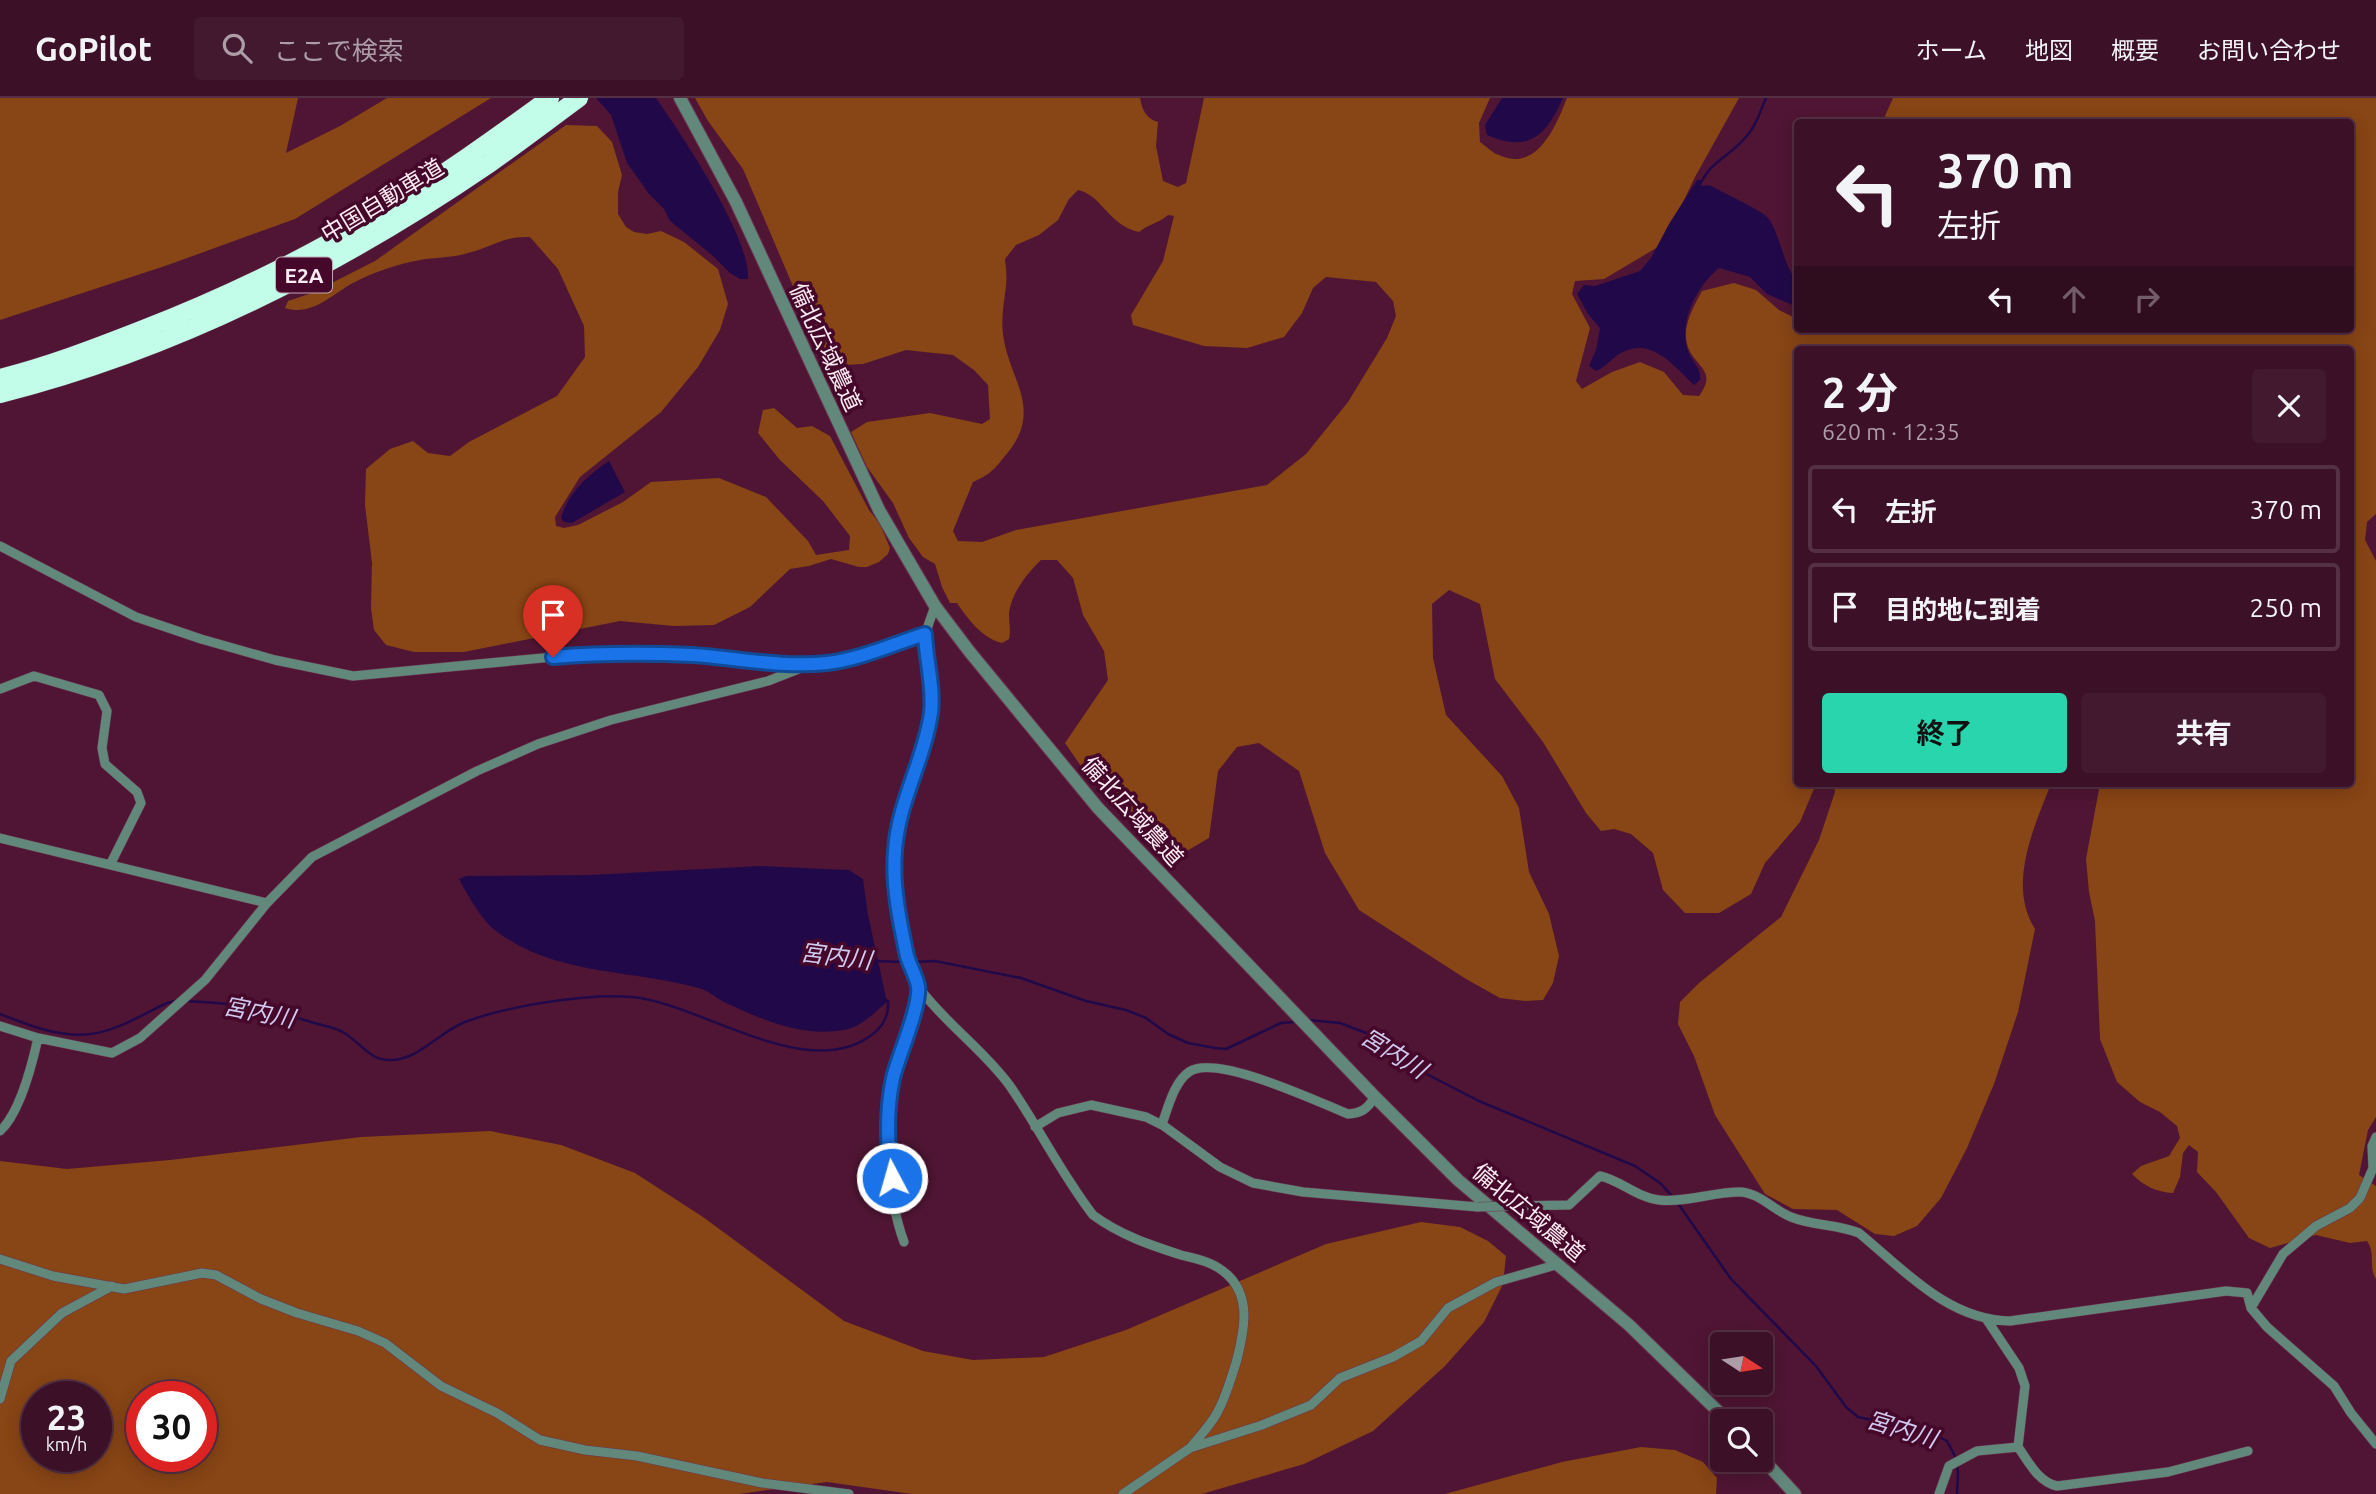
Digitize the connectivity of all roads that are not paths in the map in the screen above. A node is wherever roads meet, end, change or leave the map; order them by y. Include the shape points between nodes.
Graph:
1 (550, 98) edge
2 (579, 98) edge
3 (680, 98) edge
4 (0, 378) edge
5 (0, 394) edge
6 (0, 546) edge
7 (935, 606) junction
8 (925, 634) junction
9 (811, 664) junction
10 (0, 689) edge
11 (0, 838) edge
12 (111, 863) junction
13 (267, 902) junction
14 (918, 987) junction
15 (0, 1026) edge
16 (37, 1038) junction
17 (1375, 1097) junction
18 (1162, 1124) junction
19 (1035, 1127) junction
20 (0, 1131) edge
21 (2376, 1137) edge
22 (2374, 1169) edge
23 (904, 1242) dead end
24 (0, 1259) edge
25 (1559, 1264) junction
26 (112, 1286) junction
27 (2250, 1308) junction
28 (1987, 1320) junction
29 (0, 1399) edge
30 (1716, 1409) edge
31 (2376, 1444) edge
32 (2018, 1447) junction
33 (1191, 1448) junction
34 (2248, 1451) dead end
35 (1773, 1470) edge
36 (849, 1494) edge
37 (1123, 1494) edge
38 (1795, 1494) edge
39 (1939, 1494) edge

1 - 4 highway, 中国自動車道 / E2A via 380,214 293,263 197,308
2 - 5 highway, 中国自動車道 / E2A via 488,164 298,278 117,357
3 - 7 street, 備北広域農道 via 736,202 879,510
6 - 9 street via 136,617 226,646 353,676 606,652
7 - 8 street
7 - 17 street, 備北広域農道 via 1098,808
8 - 9 street via 866,654
8 - 14 street via 931,713 900,812 895,851 900,920
9 - 13 street via 755,685 611,719 489,765 312,857
10 - 12 street via 34,676 99,695 107,711 102,748 105,764 137,792 141,803
11 - 12 street
12 - 13 street
13 - 16 street via 205,980 140,1038 112,1053
14 - 19 street via 982,1052
14 - 23 street via 894,1077 887,1124
15 - 16 street
16 - 20 street via 22,1093
17 - 18 street via 1367,1109 1348,1114 1242,1073 1192,1069 1182,1078
17 - 25 street, 備北広域農道 via 1458,1180
18 - 19 street via 1091,1105 1058,1113
18 - 28 street, bridge via 1220,1167 1253,1183 1303,1192 1478,1207 1569,1205 1600,1176 1658,1200 1752,1193 1794,1218 1859,1233 1947,1304
19 - 33 street via 1093,1215 1133,1239 1205,1261 1237,1285 1245,1329 1227,1394
21 - 22 street
22 - 27 street via 2350,1208 2316,1226 2283,1254
24 - 26 street via 53,1276
25 - 30 street, 備北広域農道
25 - 33 street via 1496,1282 1448,1308 1421,1341 1340,1378 1311,1405
26 - 29 street via 62,1313 11,1361
26 - 36 street via 124,1289 202,1273 216,1275 273,1304 384,1343 441,1386 540,1440 762,1483
27 - 28 street via 2247,1293 2226,1291 2010,1321
27 - 31 street via 2334,1387
28 - 32 street via 2019,1368 2025,1386
32 - 34 street via 2039,1476 2057,1486 2168,1472
32 - 39 street via 1977,1451 1949,1466
33 - 37 street
35 - 38 street

